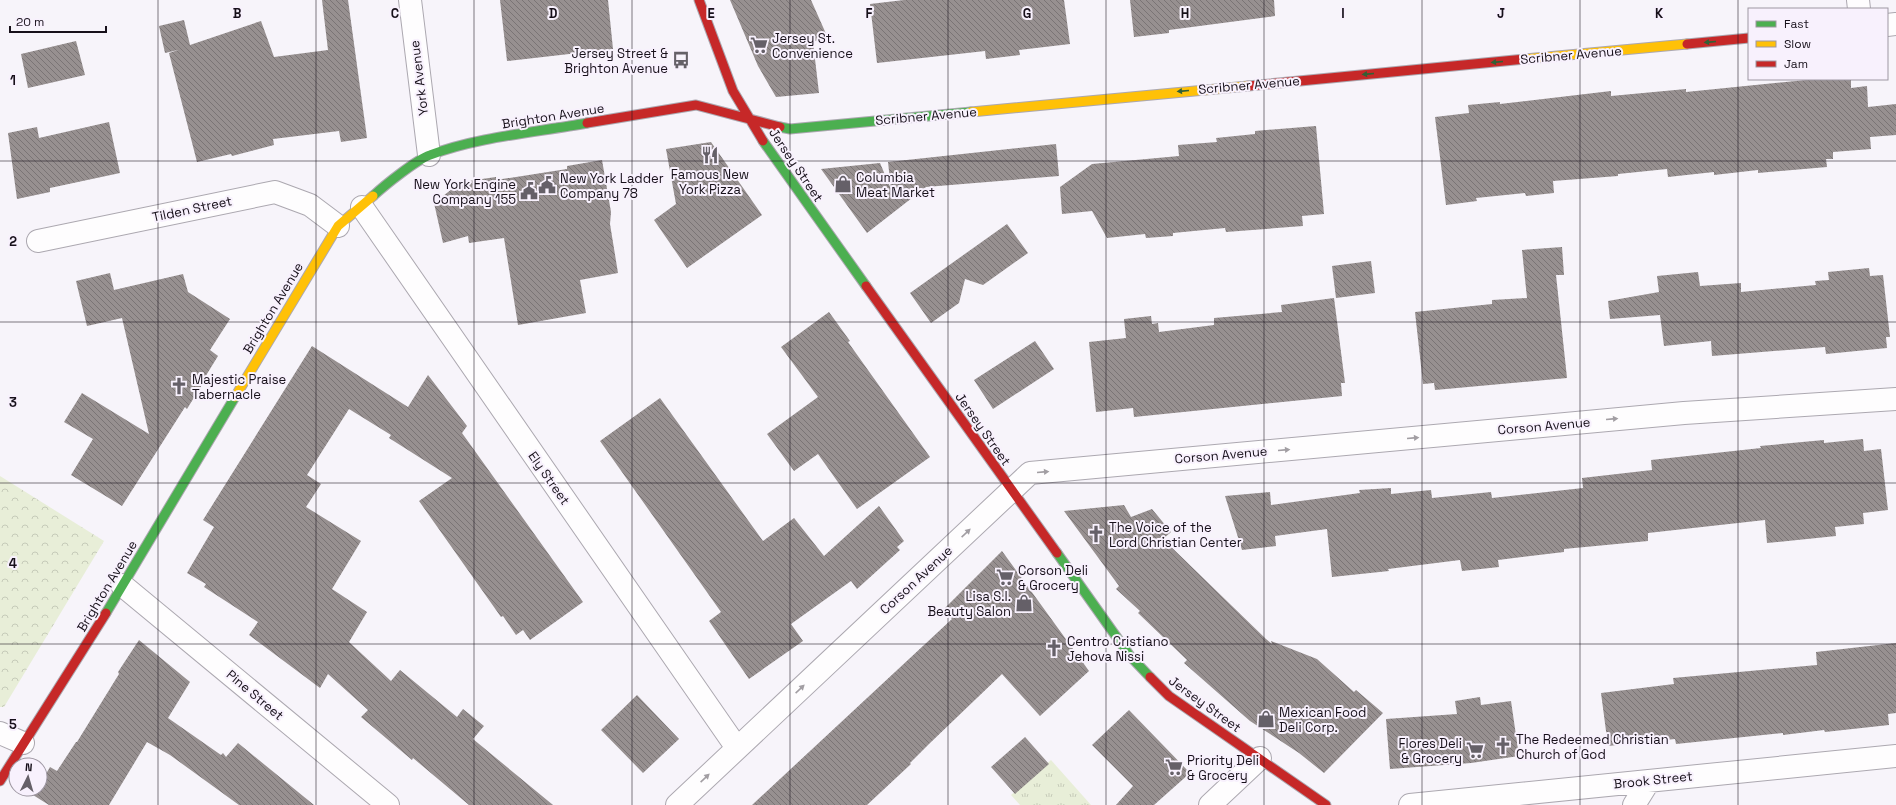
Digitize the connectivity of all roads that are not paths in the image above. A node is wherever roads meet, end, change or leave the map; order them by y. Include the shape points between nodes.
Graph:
1 (410, 0) edge
2 (699, 0) edge
3 (1748, 38) edge
4 (750, 119) junction
5 (429, 156) junction
6 (362, 207) junction
7 (338, 226) junction
8 (38, 241) dead end
9 (1896, 398) edge
10 (1011, 491) junction
11 (122, 585) junction
12 (0, 733) edge
13 (23, 743) junction
14 (737, 748) junction
15 (1896, 756) edge
16 (1260, 758) junction
17 (0, 780) edge
18 (1649, 781) junction
19 (388, 805) edge
20 (677, 805) edge
21 (1210, 805) edge
22 (1326, 805) edge
23 (1410, 805) edge
24 (1634, 805) edge

1 - 5 street, York Avenue
2 - 4 street, Jersey Street via 733,91
3 -> 4 street, Scribner Avenue via 790,128
4 - 5 street, Brighton Avenue via 696,105 477,142
4 - 10 street, Jersey Street via 769,151
5 - 6 street, Brighton Avenue via 384,186
6 - 7 street, Brighton Avenue
6 - 14 street, Ely Street
7 - 8 street, Tilden Street via 310,205 275,192
7 - 11 street, Brighton Avenue
10 -> 9 street, Corson Avenue via 1030,473 1684,413
14 -> 10 street, Corson Avenue
10 - 16 street, Jersey Street via 1119,641 1143,670 1169,696
11 - 13 street, Brighton Avenue via 90,640
11 - 19 street, Pine Street
12 - 13 street
13 - 17 street, Brighton Avenue
20 -> 14 street, Corson Avenue
15 - 18 street, Brook Street
16 - 21 street
16 - 22 street, Jersey Street
18 - 23 street, Brook Street
18 - 24 street

